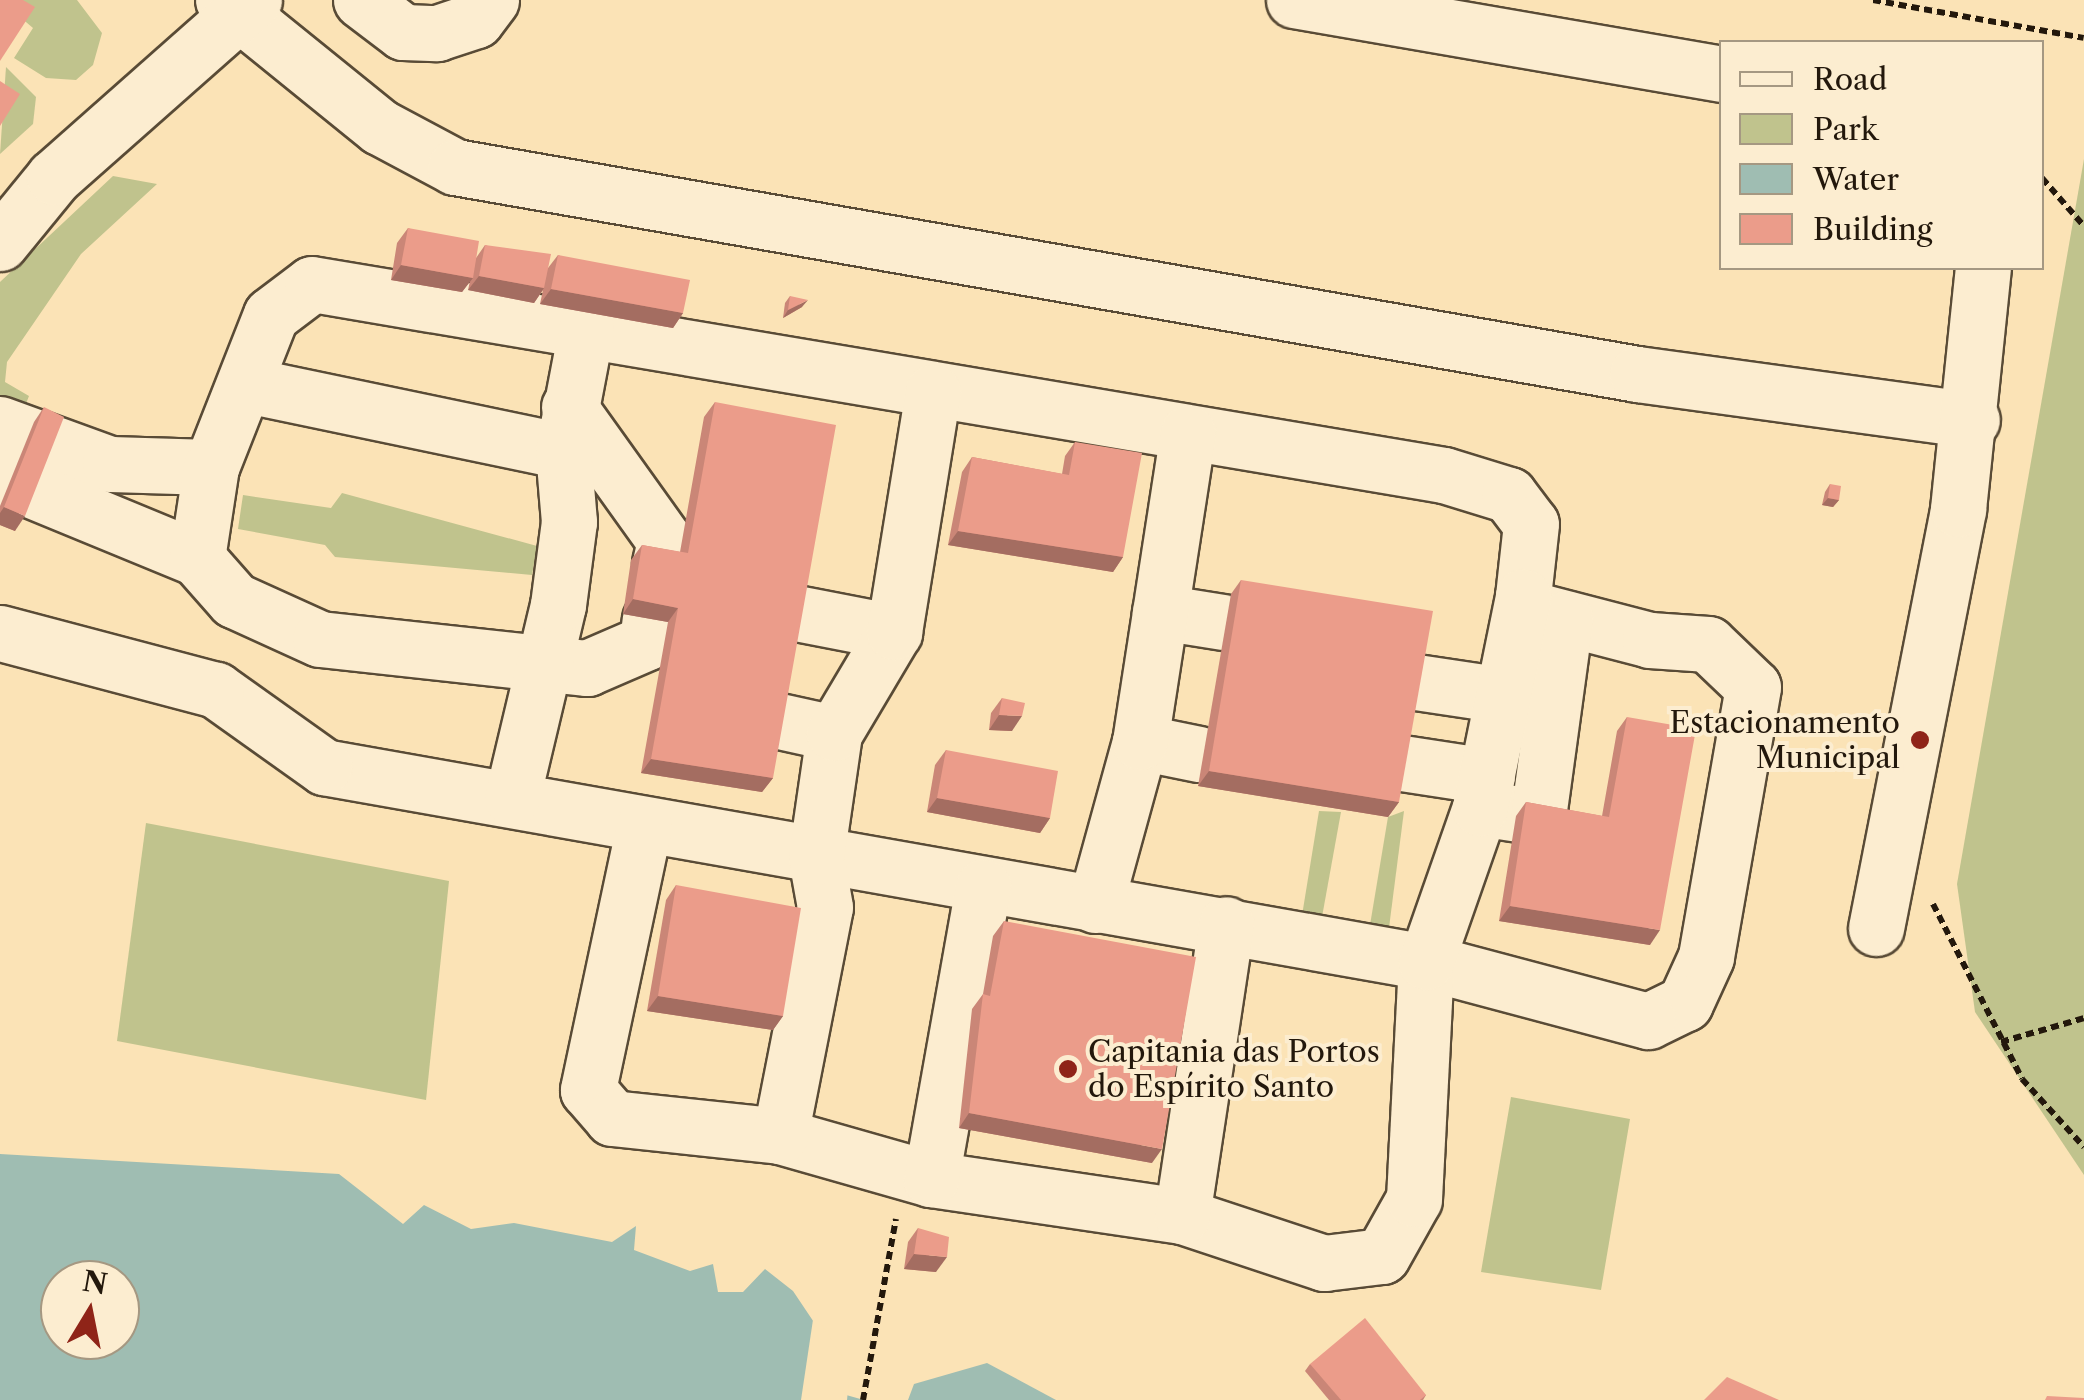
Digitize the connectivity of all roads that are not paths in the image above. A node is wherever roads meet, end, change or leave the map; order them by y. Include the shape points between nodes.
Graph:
1 (361, 0) edge
2 (492, 0) edge
3 (1294, 0) edge
4 (240, 3) edge
5 (1719, 73) edge
6 (0, 244) edge
7 (1984, 270) edge
8 (586, 330) junction
9 (247, 385) junction
10 (933, 392) junction
11 (1972, 420) junction
12 (566, 429) junction
13 (1188, 434) junction
14 (14, 457) edge
15 (211, 467) junction
16 (197, 558) junction
17 (660, 563) edge
18 (1544, 607) junction
19 (1160, 612) junction
20 (796, 613) edge
21 (650, 619) edge
22 (1223, 622) dead end
23 (894, 632) junction
24 (0, 634) edge
25 (538, 663) junction
26 (1416, 682) edge
27 (1503, 695) junction
28 (775, 720) edge
29 (834, 733) junction
30 (1140, 742) junction
31 (1199, 754) dead end
32 (1402, 762) edge
33 (1483, 792) junction
34 (512, 798) junction
35 (644, 826) junction
36 (816, 857) junction
37 (983, 887) junction
38 (1095, 905) junction
39 (1226, 924) junction
40 (1876, 928) dead end
41 (1426, 962) junction
42 (780, 1136) junction
43 (918, 1176) junction
44 (1182, 1216) junction

1 - 2 street via 403,32 437,34 476,20
3 - 5 street
4 - 6 street via 54,177
4 - 11 street via 380,127 455,167 1637,374
7 - 11 street
8 - 9 street via 312,284 271,315
8 - 10 street via 742,384 800,395
8 - 12 street
9 - 12 street
9 - 15 street
10 - 13 street via 1082,438
10 - 23 street
11 - 40 street
12 - 17 street via 665,540
12 - 25 street via 569,522 558,604
13 - 18 street via 1444,475 1508,495 1531,524
13 - 19 street
14 - 15 street
14 - 16 street
15 - 16 street
16 - 25 street via 234,600 320,639
18 - 27 street
18 - 33 street via 1538,817
18 - 41 street via 1708,644 1754,686 1706,957 1685,1004 1648,1022
19 - 22 street
19 - 30 street
20 - 23 street
21 - 25 street via 646,642 587,668
23 - 29 street
24 - 34 street via 216,690 324,767
25 - 34 street
26 - 27 street
27 - 33 street
28 - 29 street
29 - 36 street
30 - 31 street
30 - 38 street
32 - 33 street
33 - 41 street
34 - 35 street
35 - 36 street
35 - 42 street via 588,1090 612,1118
36 - 37 street
36 - 42 street via 825,907
37 - 38 street
37 - 43 street
38 - 39 street
39 - 41 street
39 - 44 street
41 - 44 street via 1414,1199 1382,1256 1324,1262
42 - 43 street
43 - 44 street

